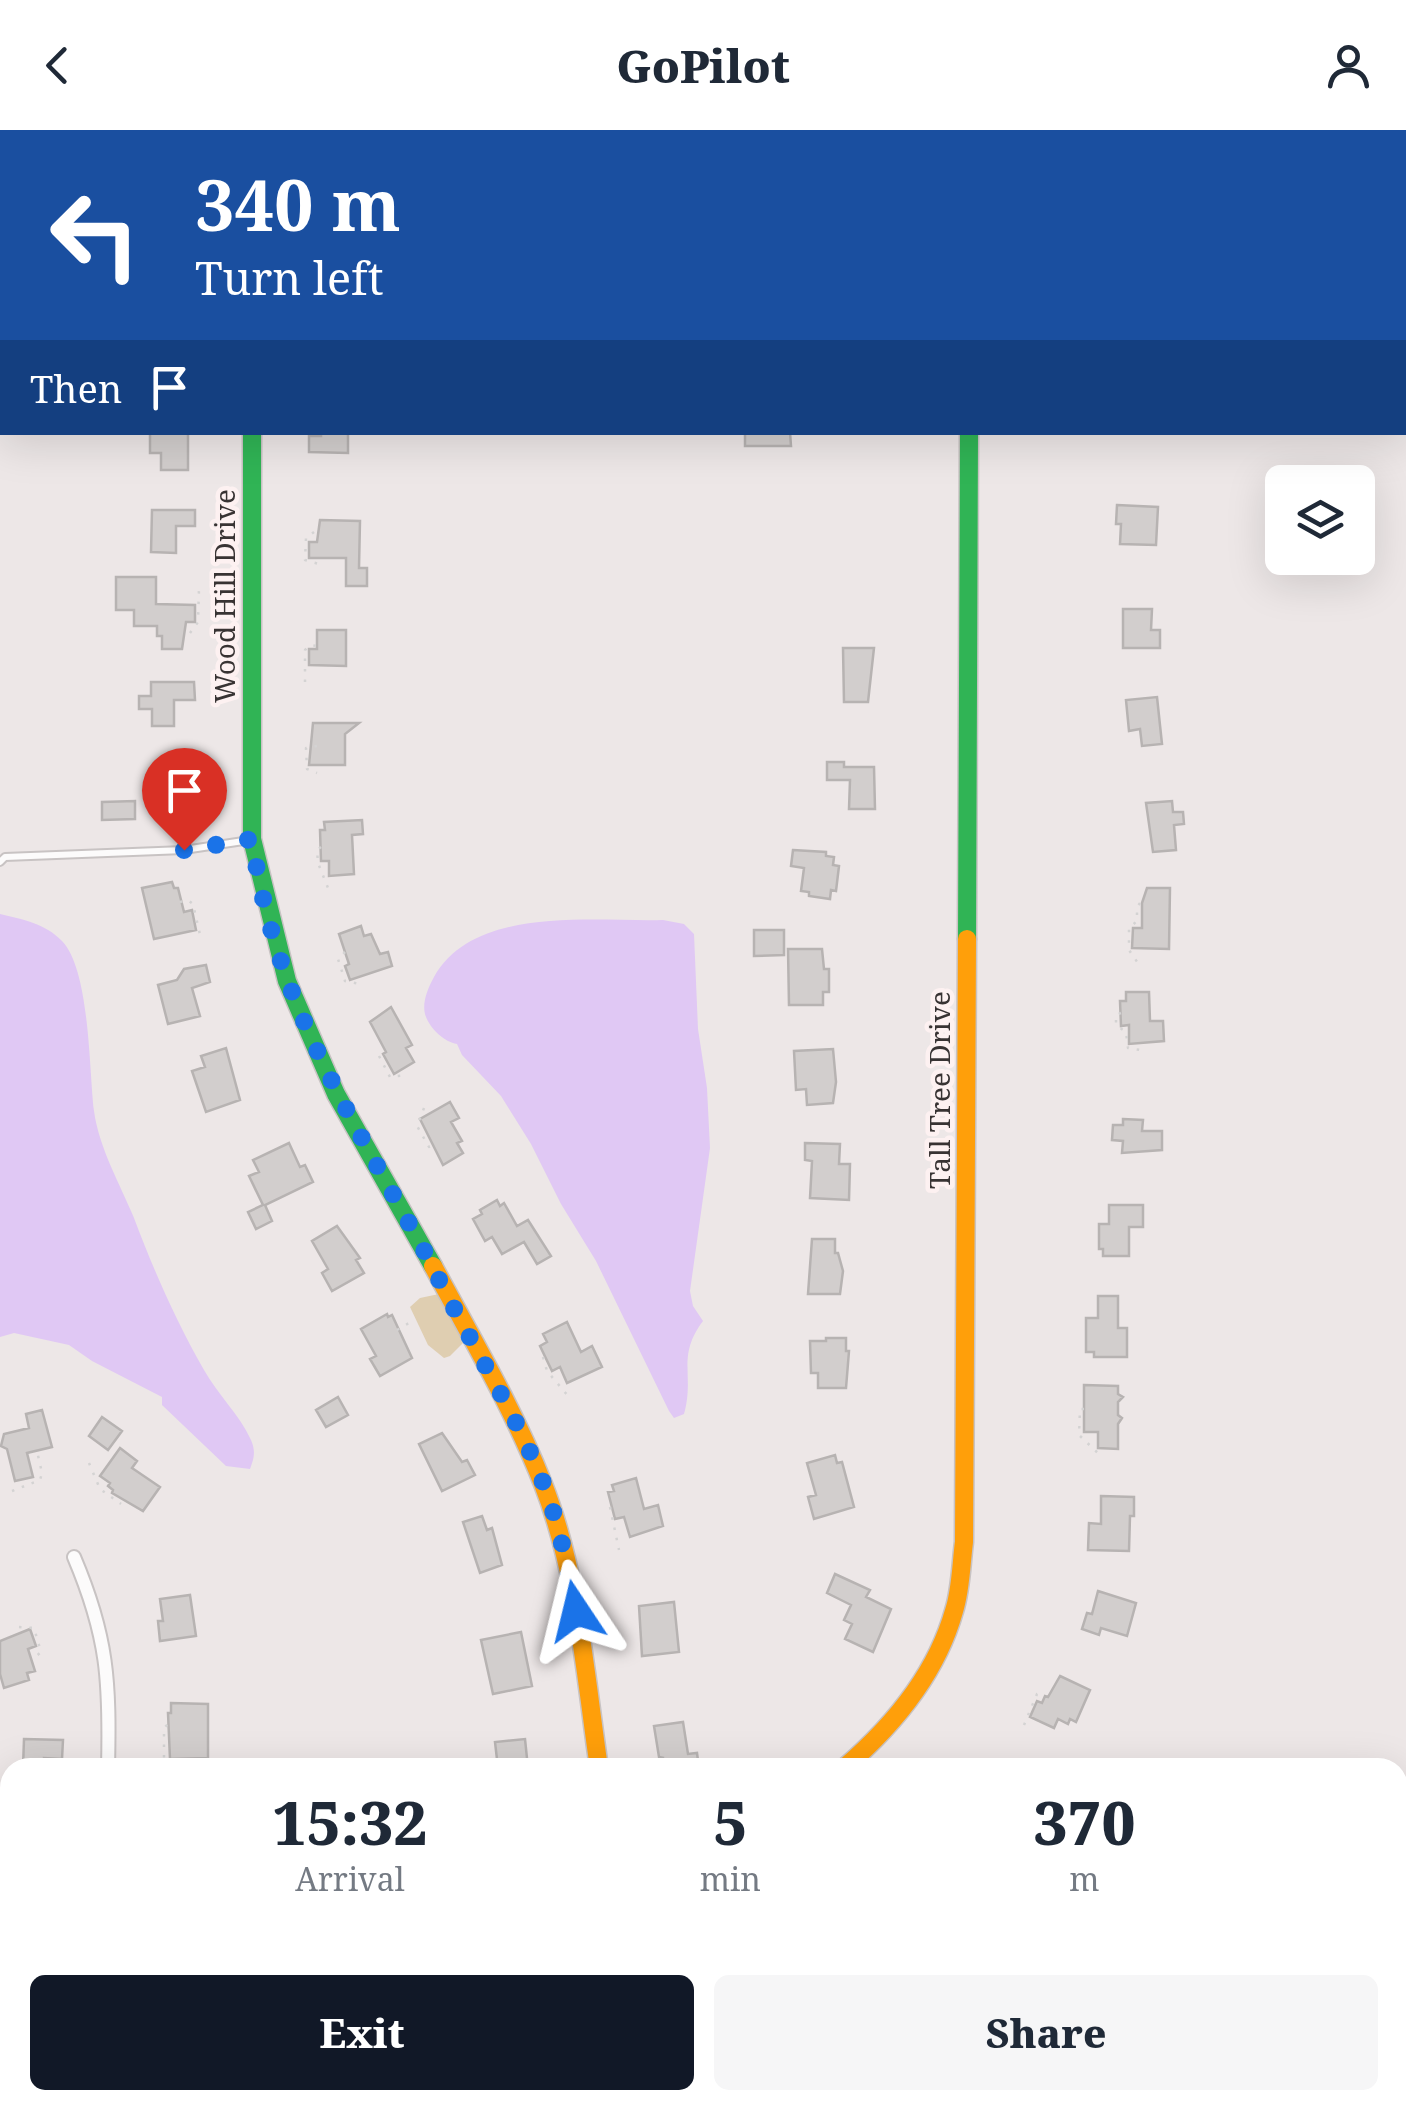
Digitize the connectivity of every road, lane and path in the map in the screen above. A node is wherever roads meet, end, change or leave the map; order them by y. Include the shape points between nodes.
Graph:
1 (252, 435) edge
2 (969, 435) edge
3 (314, 532) dead end
4 (319, 564) dead end
5 (199, 588) dead end
6 (190, 634) dead end
7 (321, 645) dead end
8 (305, 682) dead end
9 (318, 746) dead end
10 (318, 774) dead end
11 (252, 839) junction
12 (321, 847) dead end
13 (0, 862) edge
14 (328, 888) dead end
15 (180, 902) dead end
16 (1140, 903) dead end
17 (201, 939) dead end
18 (345, 952) dead end
19 (1140, 966) dead end
20 (360, 984) dead end
21 (1121, 1013) dead end
22 (1140, 1050) dead end
23 (379, 1056) dead end
24 (407, 1075) dead end
25 (424, 1108) dead end
26 (432, 1145) dead end
27 (409, 1323) dead end
28 (397, 1330) dead end
29 (543, 1357) dead end
30 (568, 1397) dead end
31 (1084, 1409) dead end
32 (36, 1450) dead end
33 (1101, 1456) dead end
34 (89, 1463) dead end
35 (12, 1491) dead end
36 (121, 1504) dead end
37 (610, 1507) dead end
38 (619, 1550) dead end
39 (74, 1557) dead end
40 (19, 1627) dead end
41 (32, 1660) dead end
42 (1043, 1692) dead end
43 (168, 1724) dead end
44 (1024, 1725) dead end
45 (108, 1758) edge
46 (164, 1758) edge
47 (597, 1758) edge
48 (855, 1758) edge

1 - 11 street, Wood Hill Drive
2 - 48 street, Tall Tree Drive via 964,1542 954,1613 926,1674 888,1728
3 - 4 path via 306,538 305,560
5 - 6 path via 198,622
7 - 8 path via 305,650
9 - 10 path via 306,748 304,763
11 - 13 lane via 184,850 5,856
11 - 47 street, Wood Hill Drive via 278,953 312,1044 548,1496 570,1578
12 - 14 path via 318,863
15 - 17 path via 194,904
16 - 19 path via 1129,928 1129,950
18 - 20 path via 338,960 344,980
21 - 22 path via 1116,1025 1126,1032 1128,1048
23 - 24 path via 390,1078
25 - 26 path via 416,1122
27 - 28 path
29 - 30 path
31 - 33 path via 1079,1436
32 - 35 path via 40,1480
34 - 36 path via 100,1488
37 - 38 path
39 - 45 street via 108,1666
40 - 41 path via 34,1628 41,1652
42 - 44 path
43 - 46 path

